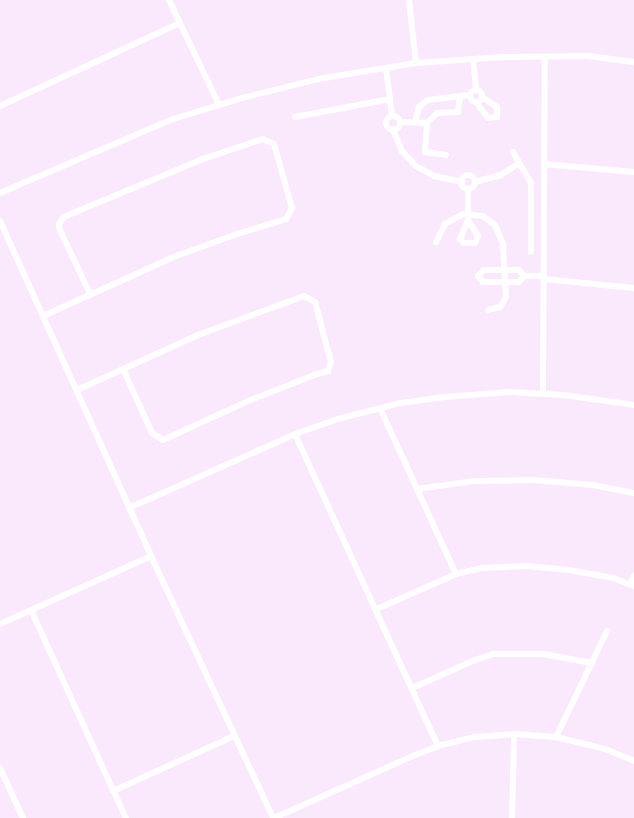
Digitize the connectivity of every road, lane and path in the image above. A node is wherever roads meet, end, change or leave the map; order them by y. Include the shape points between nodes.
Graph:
1 (169, 0) edge
2 (409, 0) edge
3 (180, 22) junction
4 (545, 57) junction
5 (473, 59) junction
6 (634, 62) edge
7 (416, 63) junction
8 (386, 68) junction
9 (476, 90) junction
10 (470, 95) junction
11 (460, 96) junction
12 (482, 97) junction
13 (390, 100) junction
14 (476, 102) junction
15 (219, 105) junction
16 (0, 106) edge
17 (392, 116) junction
18 (295, 117) dead end
19 (400, 122) junction
20 (415, 122) junction
21 (427, 123) junction
22 (393, 129) junction
23 (513, 152) dead end
24 (446, 154) dead end
25 (518, 164) junction
26 (544, 164) junction
27 (634, 172) edge
28 (462, 182) junction
29 (475, 182) junction
30 (468, 189) junction
31 (0, 193) edge
32 (468, 217) junction
33 (0, 221) edge
34 (436, 242) dead end
35 (531, 252) dead end
36 (505, 270) junction
37 (524, 276) junction
38 (544, 277) junction
39 (505, 282) junction
40 (634, 288) edge
41 (90, 294) junction
42 (488, 310) dead end
43 (43, 316) junction
44 (123, 369) junction
45 (77, 390) junction
46 (543, 393) junction
47 (634, 405) edge
48 (380, 408) junction
49 (295, 434) junction
50 (417, 489) junction
51 (634, 493) edge
52 (130, 508) junction
53 (151, 556) junction
54 (456, 574) junction
55 (634, 576) edge
56 (632, 585) edge
57 (377, 609) junction
58 (31, 610) junction
59 (0, 624) edge
60 (607, 631) dead end
61 (592, 663) junction
62 (412, 688) junction
63 (514, 734) junction
64 (234, 736) junction
65 (556, 737) junction
66 (438, 746) junction
67 (634, 761) edge
68 (0, 768) edge
69 (114, 791) junction
70 (23, 818) edge
71 (126, 818) edge
72 (274, 818) edge
73 (512, 818) edge

1 - 3 street
2 - 7 street
3 - 15 street
3 - 16 street
4 - 5 street
4 - 6 street via 588,56
4 - 26 street
5 - 7 street
5 - 9 street
7 - 8 street
8 - 13 street
8 - 15 street via 294,84
9 - 10 street
9 - 12 street via 480,91
10 - 11 street
10 - 14 street via 472,101
11 - 20 street via 428,100 419,108
11 - 21 street via 458,112 437,113
12 - 14 street
12 - 14 street via 497,107 497,117 488,118
13 - 17 street
13 - 18 street
15 - 31 street via 144,130
17 - 19 street
17 - 22 street via 387,122
19 - 20 street
19 - 22 street via 397,128
20 - 21 street
21 - 24 street via 425,152
22 - 28 street via 402,152 416,166 434,176
23 - 25 street
25 - 29 street via 501,175
25 - 35 street via 528,176 531,186
26 - 27 street
26 - 38 street
28 - 29 street via 468,175 472,176
28 - 30 street
29 - 30 street via 473,187
30 - 32 street
32 - 34 street via 453,218 445,224
32 - 36 street via 488,218 498,229 503,244
33 - 43 street
36 - 37 street via 519,270
36 - 39 street
36 - 39 street via 482,271 478,276 483,282
37 - 38 street
37 - 39 street via 519,282
38 - 40 street
38 - 46 street
39 - 42 street via 504,303 497,309
41 - 41 street via 194,249 286,219 290,214 289,198 274,144 269,140 254,143 176,169 74,213 64,222 63,236
41 - 43 street
43 - 45 street
44 - 44 street via 220,326 294,300 308,301 318,313 328,352 326,367 314,375 266,393 174,435 159,439 154,436
44 - 45 street
45 - 52 street
46 - 47 street
46 - 48 street via 472,394
48 - 49 street
48 - 50 street
49 - 52 street
49 - 57 street
50 - 51 street via 462,482 514,479 573,483
50 - 54 street
52 - 53 street
53 - 58 street
53 - 64 street
54 - 56 street via 498,566 542,567 599,574
54 - 57 street
55 - 56 street
57 - 62 street
58 - 59 street
58 - 69 street
60 - 61 street
61 - 62 street via 543,654 494,654 474,660
61 - 65 street
62 - 66 street
63 - 65 street
63 - 66 street via 476,737
63 - 73 street
64 - 69 street
64 - 72 street
65 - 67 street via 605,749
66 - 72 street
68 - 70 street
69 - 71 street

